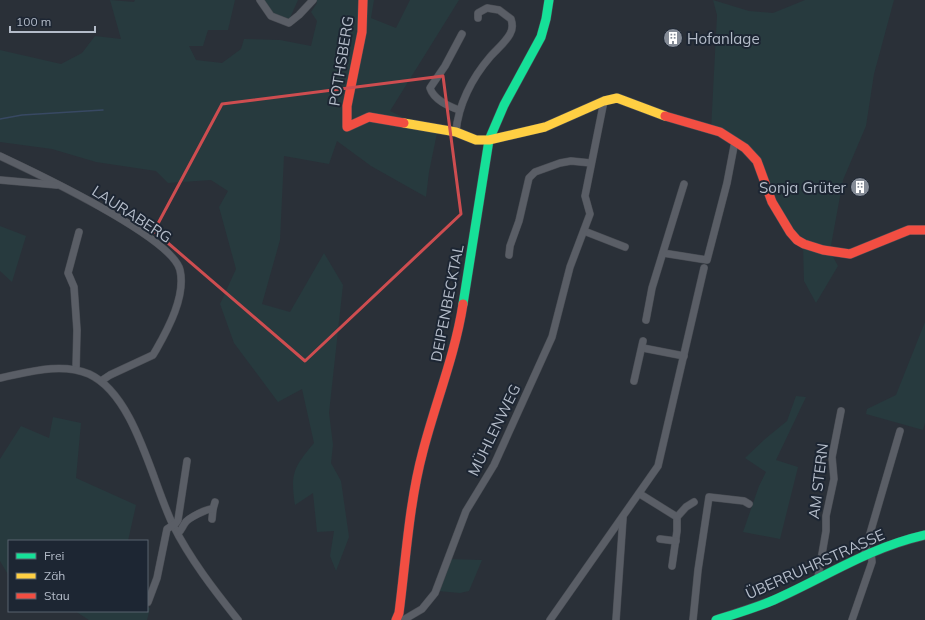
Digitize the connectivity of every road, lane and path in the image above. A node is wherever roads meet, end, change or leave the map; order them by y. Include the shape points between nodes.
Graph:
1 (260, 0) edge
2 (313, 0) edge
3 (363, 0) edge
4 (549, 0) edge
5 (478, 18) dead end
6 (462, 34) dead end
7 (604, 101) junction
8 (459, 110) junction
9 (456, 132) junction
10 (489, 140) junction
11 (735, 141) junction
12 (0, 156) edge
13 (591, 163) junction
14 (0, 180) edge
15 (59, 184) junction
16 (684, 184) dead end
17 (925, 230) edge
18 (584, 231) junction
19 (79, 232) dead end
20 (625, 247) dead end
21 (663, 253) junction
22 (509, 255) dead end
23 (704, 268) dead end
24 (646, 320) dead end
25 (684, 356) junction
26 (76, 369) junction
27 (0, 378) edge
28 (101, 381) junction
29 (634, 381) dead end
30 (842, 412) dead end
31 (900, 430) dead end
32 (187, 461) dead end
33 (640, 494) junction
34 (694, 502) dead end
35 (749, 504) dead end
36 (677, 517) junction
37 (624, 518) junction
38 (212, 519) dead end
39 (173, 525) junction
40 (178, 533) junction
41 (925, 535) edge
42 (660, 539) dead end
43 (676, 541) junction
44 (868, 553) junction
45 (672, 566) dead end
46 (818, 577) junction
47 (148, 602) dead end
48 (238, 620) edge
49 (397, 620) edge
50 (550, 620) edge
51 (616, 620) edge
52 (693, 620) edge
53 (719, 620) edge
54 (852, 620) edge

1 - 2 street via 271,16 289,23
3 - 9 main road, POTHSBERG via 360,46 347,106 347,127 369,117
4 - 10 main road, DEIPENBECKTAL via 546,26
5 - 8 street via 478,13 487,8 499,10 511,19 512,30 481,69
6 - 8 street via 430,88 431,93 438,99
7 - 10 main road via 545,127
7 - 11 main road via 611,98 623,99 683,122 720,132
7 - 13 street, MÜHLENWEG
8 - 9 street
9 - 10 main road via 476,140
10 - 49 main road, DEIPENBECKTAL via 458,336 423,450 414,489
11 - 17 main road via 757,161 772,202 790,232 804,244 822,250 850,254 902,233 915,229
11 - 21 street via 707,260
12 - 15 street, LAURABERG
13 - 18 street, MÜHLENWEG via 585,196 590,214
13 - 22 street via 560,163 535,172 529,178
14 - 15 street, LAURABERG
15 - 28 street, LAURABERG via 123,220 160,245 168,251 180,269 181,281 175,307 153,355
16 - 21 street
18 - 20 street
18 - 49 street, MÜHLENWEG via 570,267 552,337 494,464 466,511 435,593 422,609 405,619
19 - 26 street via 68,272 74,287
21 - 24 street via 652,288
23 - 25 street
25 - 29 street via 643,344
25 - 33 street via 661,458 655,473
26 - 27 street via 42,369
26 - 28 street
28 - 39 street via 115,396 135,429
30 - 46 street, AM STERN via 832,457 834,479
31 - 44 street
32 - 39 street via 178,520
33 - 36 street
33 - 37 street
34 - 36 street
35 - 52 street via 744,501 709,497
36 - 43 street
37 - 50 street
37 - 51 street
38 - 40 street via 214,506 185,522
39 - 40 street
39 - 47 street via 167,529 164,536 157,578
40 - 48 street via 216,593
41 - 44 main road, ÜBERRUHRSTRASSE
42 - 43 street
43 - 45 street
44 - 46 main road, ÜBERRUHRSTRASSE
44 - 54 street via 872,562
46 - 53 main road, ÜBERRUHRSTRASSE via 782,596

